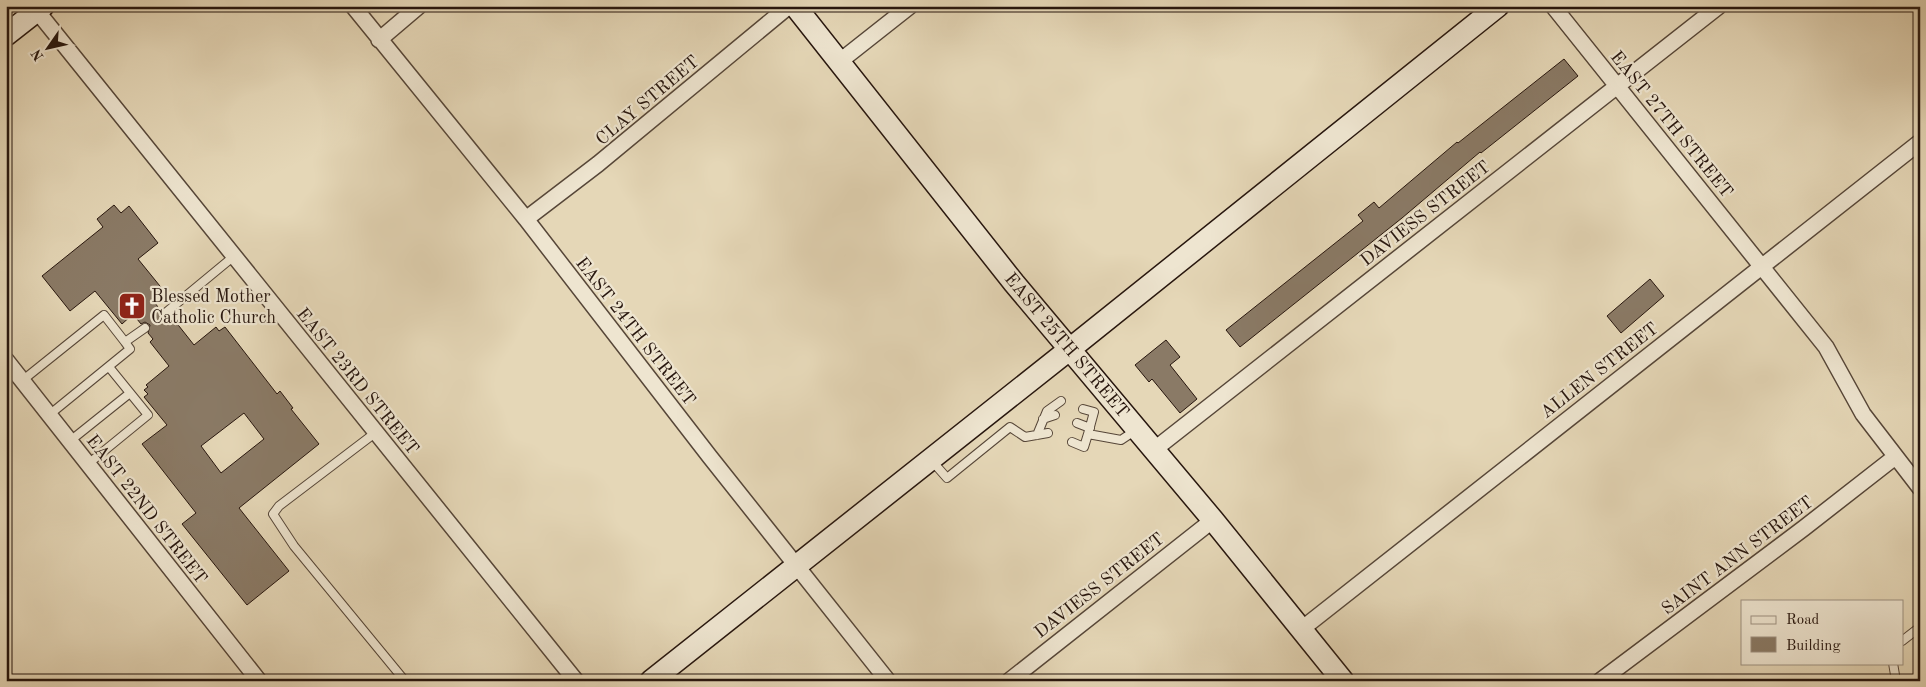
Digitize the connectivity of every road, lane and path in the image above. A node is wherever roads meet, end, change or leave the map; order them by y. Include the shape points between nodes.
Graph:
1 (353, 6) edge
2 (419, 6) edge
3 (790, 6) edge
4 (795, 6) edge
5 (910, 6) edge
6 (1498, 6) edge
7 (1553, 6) edge
8 (1719, 6) edge
9 (40, 9) edge
10 (6, 35) edge
11 (378, 40) junction
12 (839, 62) junction
13 (1617, 86) junction
14 (1920, 142) edge
15 (526, 219) junction
16 (233, 257) junction
17 (1762, 266) junction
18 (164, 314) dead end
19 (145, 328) dead end
20 (125, 342) junction
21 (1070, 350) junction
22 (6, 360) edge
23 (108, 367) junction
24 (23, 380) junction
25 (130, 393) junction
26 (1061, 401) dead end
27 (1083, 409) dead end
28 (50, 414) junction
29 (1055, 415) dead end
30 (1044, 419) junction
31 (1077, 423) dead end
32 (1137, 428) junction
33 (1089, 431) junction
34 (375, 433) junction
35 (1048, 433) dead end
36 (1037, 435) junction
37 (70, 441) junction
38 (1072, 442) dead end
39 (1155, 449) junction
40 (1895, 457) junction
41 (931, 460) junction
42 (88, 464) junction
43 (1920, 488) edge
44 (1213, 520) junction
45 (798, 565) junction
46 (1920, 627) edge
47 (1302, 628) junction
48 (1904, 639) edge
49 (1893, 664) edge
50 (1920, 677) edge
51 (259, 681) edge
52 (404, 681) edge
53 (576, 681) edge
54 (651, 681) edge
55 (888, 681) edge
56 (1009, 681) edge
57 (1343, 681) edge
58 (1600, 681) edge
59 (1896, 681) edge
60 (1915, 681) edge

1 - 11 street, EAST 24TH STREET
2 - 11 street
3 - 15 street, CLAY STREET
4 - 12 street, EAST 25TH STREET
5 - 12 street
6 - 21 street
7 - 13 street, EAST 27TH STREET
8 - 13 street, DAVIESS STREET
9 - 10 street
9 - 16 street, EAST 23RD STREET
11 - 15 street, EAST 24TH STREET
12 - 21 street, EAST 25TH STREET
13 - 17 street, EAST 27TH STREET
13 - 39 street, DAVIESS STREET
14 - 17 street, ALLEN STREET
15 - 45 street, EAST 24TH STREET
16 - 18 lane
16 - 34 street, EAST 23RD STREET
17 - 40 street, EAST 27TH STREET via 1826,347 1863,414
17 - 47 street, ALLEN STREET
19 - 20 lane
20 - 23 lane via 130,349
20 - 24 lane via 104,315
21 - 32 street, EAST 25TH STREET
21 - 41 street
22 - 24 street, EAST 22ND STREET
23 - 25 lane
23 - 28 lane
24 - 28 street, EAST 22ND STREET
25 - 37 lane
25 - 42 lane via 148,415
26 - 30 lane via 1047,411
27 - 33 lane via 1094,412
28 - 37 street, EAST 22ND STREET
29 - 30 lane
30 - 36 lane
31 - 33 lane
32 - 33 lane via 1121,440
32 - 39 street, EAST 25TH STREET
33 - 38 lane via 1084,447
34 - 52 lane via 273,514 282,530
34 - 53 street, EAST 23RD STREET
35 - 36 lane
36 - 41 lane via 1025,437 1010,427 946,478
37 - 42 street, EAST 22ND STREET
39 - 44 street, EAST 25TH STREET
40 - 43 street, EAST 27TH STREET
40 - 58 street, SAINT ANN STREET
41 - 45 street
42 - 51 street, EAST 22ND STREET
44 - 47 street, EAST 25TH STREET
44 - 56 street, DAVIESS STREET
45 - 54 street
45 - 55 street, EAST 24TH STREET
46 - 48 lane
47 - 57 street, EAST 25TH STREET
49 - 59 lane
50 - 60 lane

